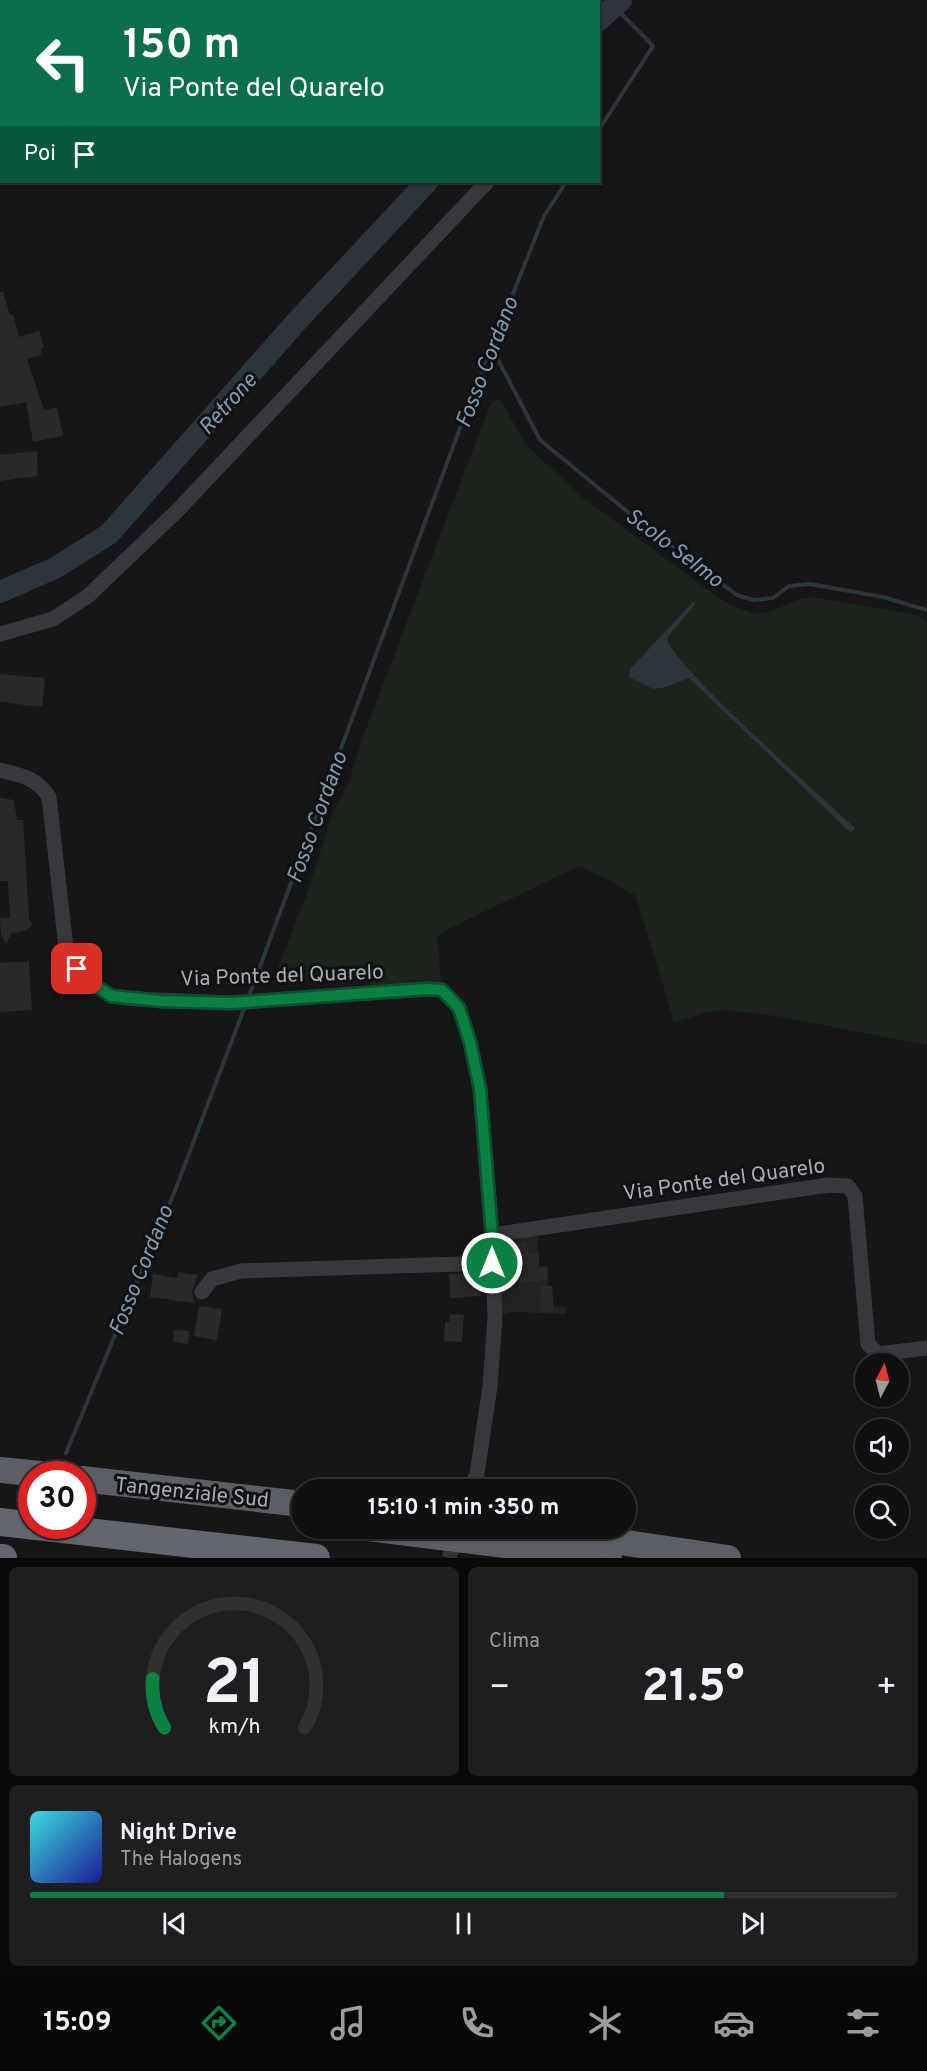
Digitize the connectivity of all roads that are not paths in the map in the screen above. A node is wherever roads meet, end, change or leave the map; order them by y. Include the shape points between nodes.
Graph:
1 (486, 183) edge
2 (0, 634) edge
3 (0, 770) edge
4 (492, 1235) junction
5 (492, 1263) junction
6 (202, 1292) dead end
7 (927, 1348) edge
8 (0, 1470) edge
9 (18, 1472) edge
10 (474, 1479) edge
11 (96, 1481) edge
12 (0, 1487) edge
13 (18, 1489) edge
14 (96, 1498) edge
15 (291, 1503) edge
16 (291, 1520) edge
17 (0, 1522) edge
18 (456, 1539) edge
19 (596, 1539) edge
20 (316, 1558) edge
21 (609, 1558) edge
22 (728, 1558) edge

1 - 2 street via 178,510 88,596 53,619
3 - 4 street, Via Ponte del Quarelo via 32,779 49,797 66,948 83,976 111,996 231,1003 426,989 442,990 454,1001 470,1042 480,1089
4 - 5 street, Via Ponte del Quarelo
4 - 7 street, Via Ponte del Quarelo via 848,1185 855,1197 868,1344 878,1354
5 - 6 street via 242,1271 212,1279
5 - 10 street, Via Ponte del Quarelo via 495,1317
8 - 9 highway
11 - 15 highway, Tangenziale Sud
12 - 13 highway
14 - 16 highway, Tangenziale Sud
17 - 20 highway
18 - 21 highway
19 - 22 highway

